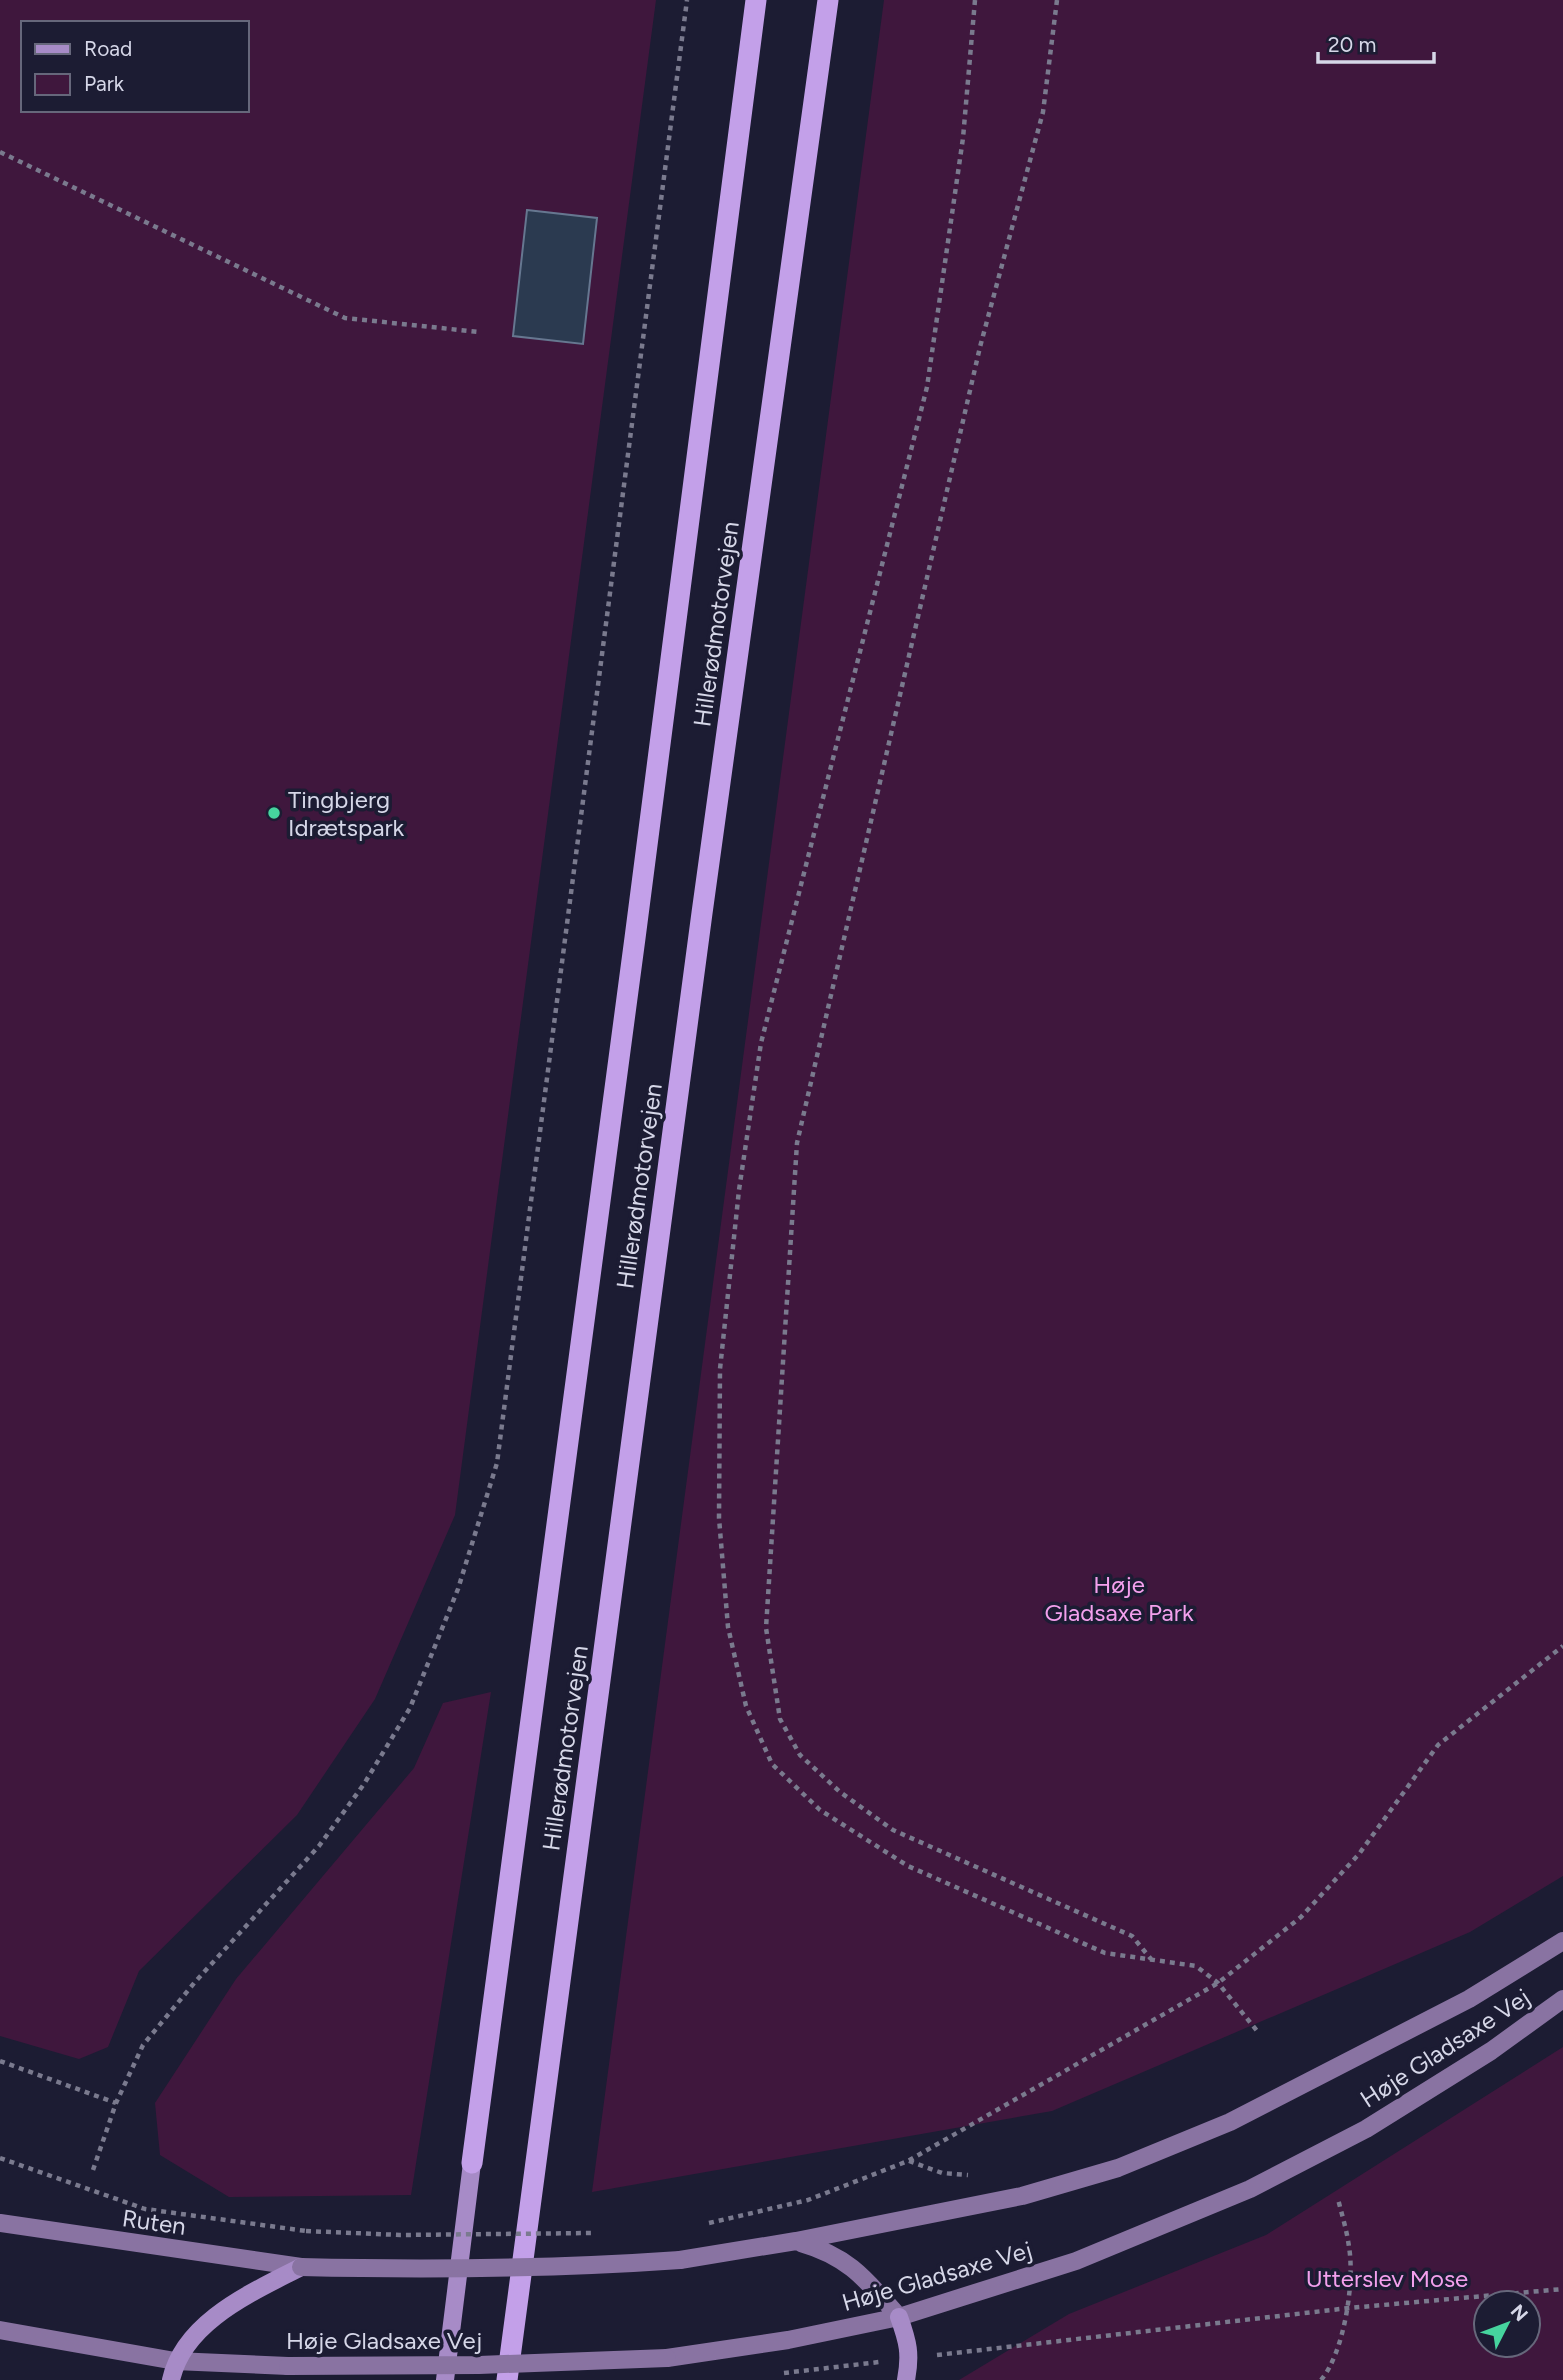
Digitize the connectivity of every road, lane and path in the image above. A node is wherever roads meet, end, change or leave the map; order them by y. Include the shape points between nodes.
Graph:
1 (687, 0) edge
2 (756, 0) edge
3 (828, 0) edge
4 (975, 0) edge
5 (1057, 0) edge
6 (0, 152) edge
7 (479, 332) dead end
8 (1563, 1646) edge
9 (1563, 1941) edge
10 (1151, 1959) junction
11 (1218, 1983) junction
12 (1563, 1999) edge
13 (1258, 2032) dead end
14 (0, 2061) edge
15 (116, 2103) junction
16 (0, 2158) edge
17 (908, 2161) junction
18 (472, 2163) joint
19 (93, 2170) dead end
20 (970, 2176) dead end
21 (1338, 2199) dead end
22 (0, 2223) edge
23 (708, 2223) dead end
24 (603, 2233) dead end
25 (796, 2241) junction
26 (301, 2267) junction
27 (1563, 2289) edge
28 (1349, 2308) junction
29 (899, 2317) junction
30 (0, 2330) edge
31 (910, 2358) junction
32 (175, 2361) junction
33 (777, 2374) dead end
34 (171, 2380) edge
35 (445, 2380) edge
36 (507, 2380) edge
37 (906, 2380) edge
38 (1321, 2380) edge

1 - 15 path via 497,1463 458,1589 410,1708 319,1846 143,2045
2 - 18 highway, Hillerødmotorvejen
3 - 36 highway, Hillerødmotorvejen
4 - 10 path via 963,138 927,387 759,1056 720,1369 719,1518 728,1627 746,1706 772,1764 820,1810 908,1866 1105,1952
5 - 10 path via 1043,113 974,374 797,1143 766,1628 780,1719 800,1755 840,1792 892,1830 1132,1936
6 - 7 path via 345,318
8 - 11 path via 1438,1745 1359,1854 1301,1917
9 - 25 street, Høje Gladsaxe Vej via 1469,1999 1230,2122 1118,2168 1022,2196
10 - 11 path via 1196,1966
11 - 13 path
11 - 17 path
12 - 29 street, Høje Gladsaxe Vej via 1366,2129 1250,2189 1076,2260
14 - 15 path
15 - 19 path
16 - 24 path, bridge via 145,2209 306,2231
17 - 20 path via 942,2173
17 - 23 path via 808,2200
18 - 35 main road, Hillerødmotorvejen
21 - 28 path via 1350,2250
22 - 26 street, Ruten
25 - 26 street, Høje Gladsaxe Vej, bridge via 680,2260 536,2268
25 - 29 street via 846,2262
26 - 32 main road via 225,2309
27 - 28 path
28 - 31 path
28 - 38 path via 1331,2369
29 - 31 main road
29 - 32 street, Høje Gladsaxe Vej, bridge via 789,2340 667,2358 479,2365 288,2366
30 - 32 street
31 - 33 path
31 - 37 main road
32 - 34 main road

